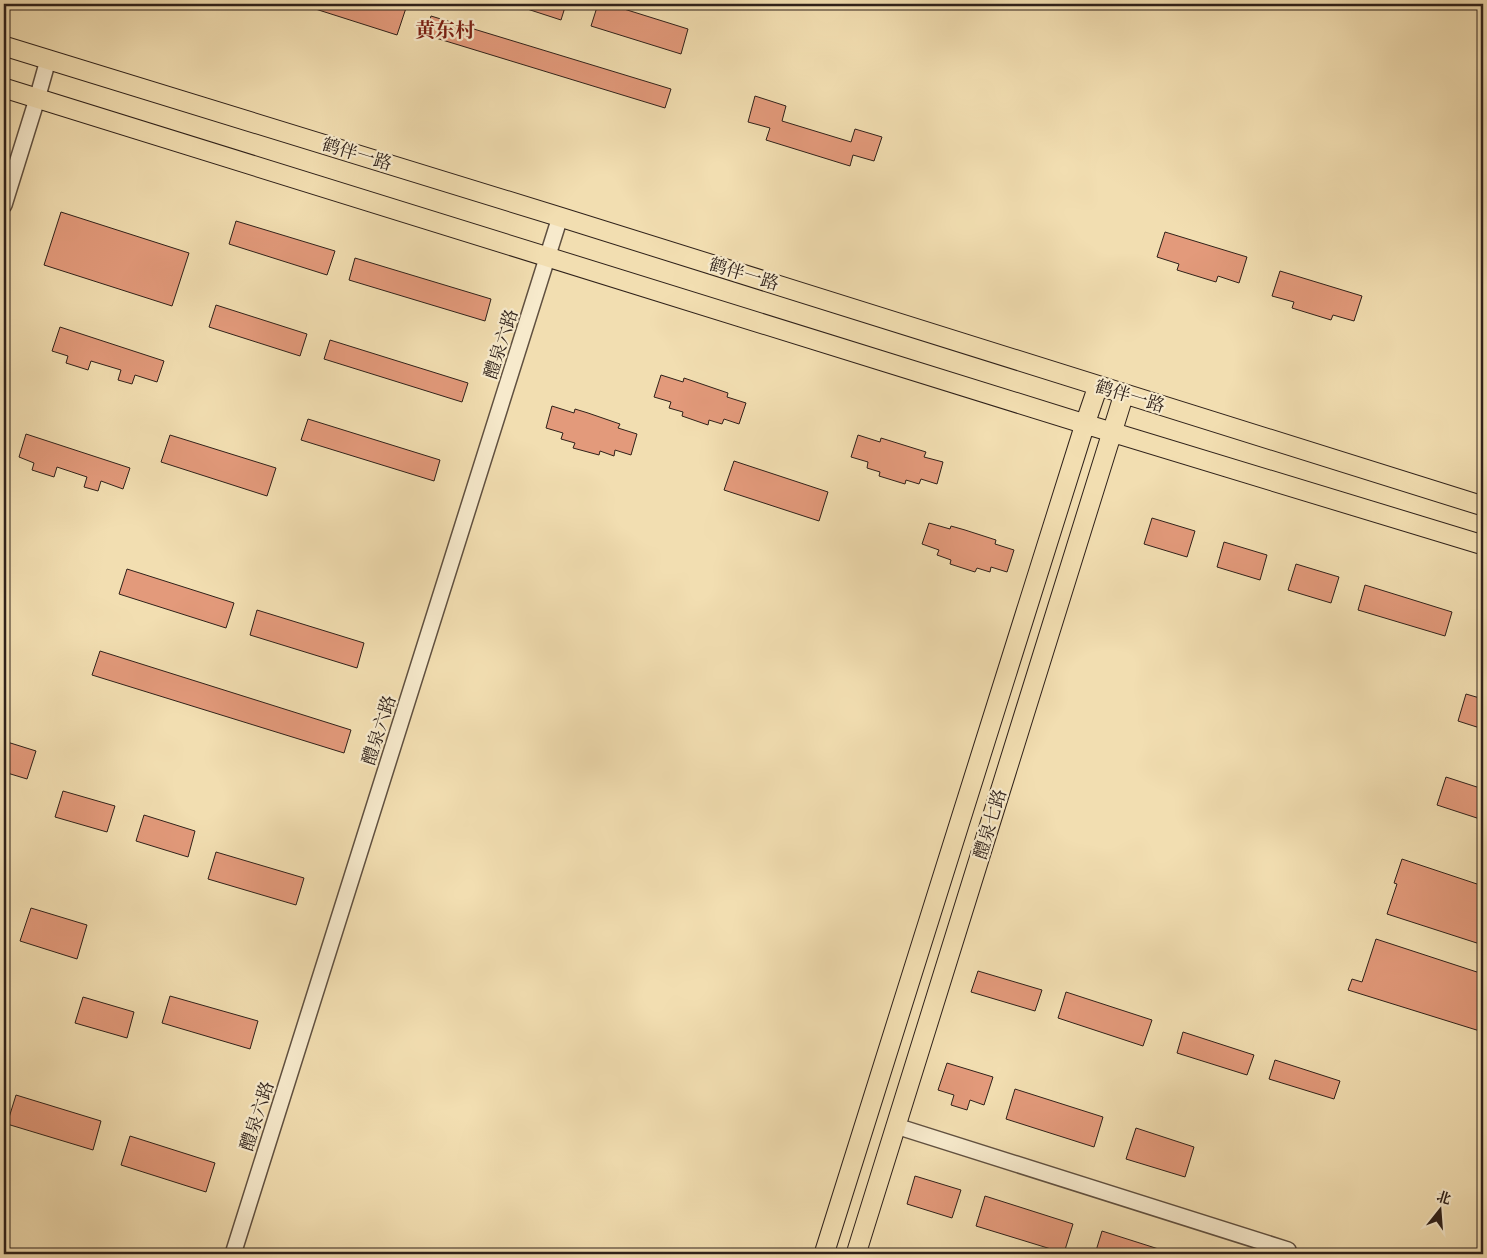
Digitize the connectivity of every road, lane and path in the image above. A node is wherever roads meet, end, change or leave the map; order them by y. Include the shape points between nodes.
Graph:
1 (4, 46) edge
2 (48, 60) junction
3 (4, 88) edge
4 (37, 98) junction
5 (4, 205) edge
6 (560, 217) junction
7 (548, 258) junction
8 (1098, 386) junction
9 (1124, 394) junction
10 (1085, 424) junction
11 (1112, 433) junction
12 (1483, 506) edge
13 (1483, 545) edge
14 (896, 1126) junction
15 (1288, 1250) dead end
16 (233, 1254) edge
17 (824, 1254) edge
18 (856, 1254) edge

1 - 2 main road, 鹤伴一路
2 - 4 street
2 - 6 main road, 鹤伴一路
3 - 4 main road
4 - 5 street
4 - 7 main road
6 - 7 street, 醴泉六路
6 - 8 main road, 鹤伴一路
7 - 10 main road
7 - 16 street, 醴泉六路
8 - 9 main road, 鹤伴一路
8 - 10 main road
9 - 11 main road, 醴泉七路
9 - 12 main road, 鹤伴一路
10 - 11 main road
10 - 17 main road
11 - 13 main road
11 - 14 main road, 醴泉七路
14 - 15 street
14 - 18 main road, 醴泉七路

